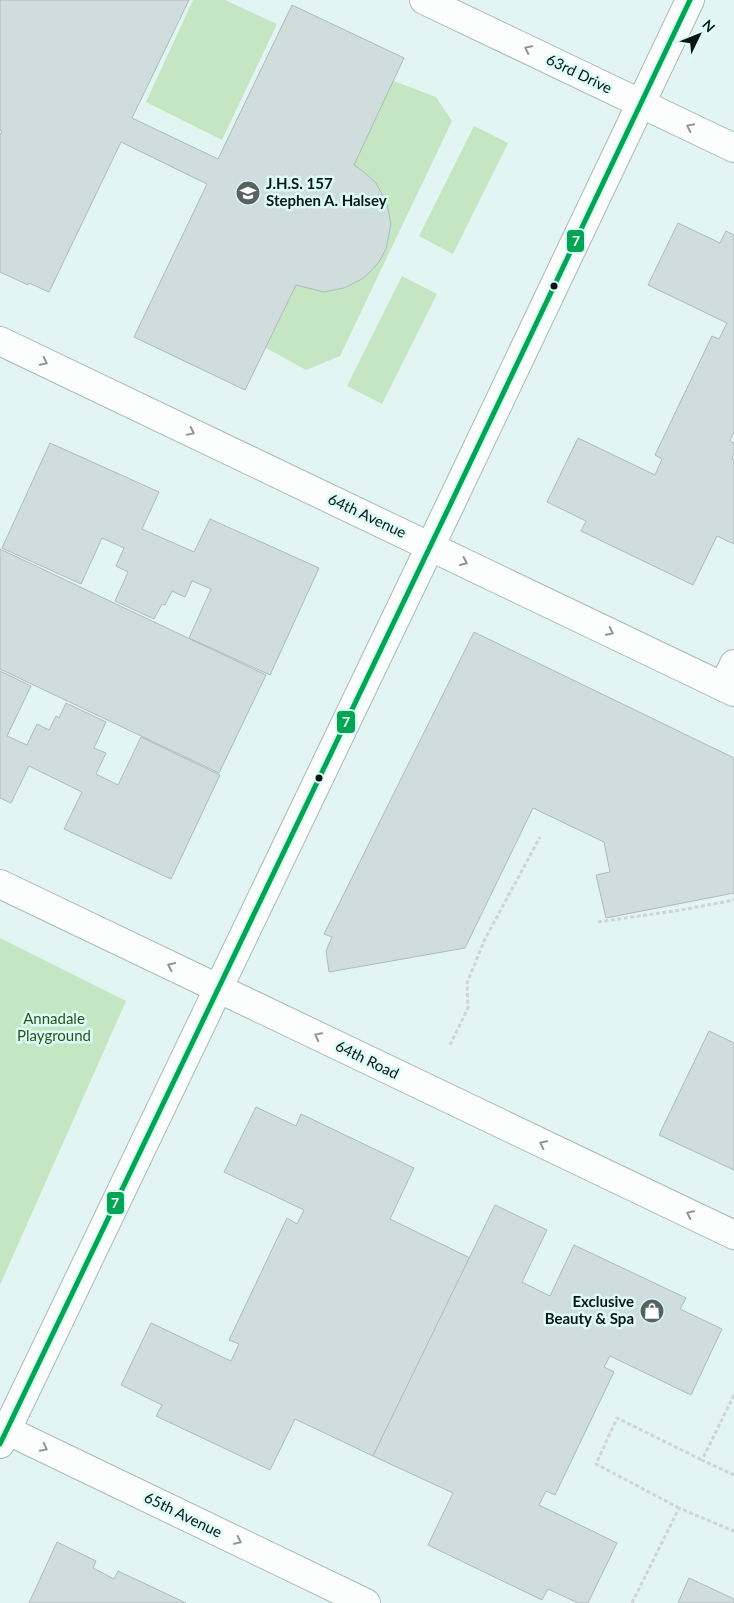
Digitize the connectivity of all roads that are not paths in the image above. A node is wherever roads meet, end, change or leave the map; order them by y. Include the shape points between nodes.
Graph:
1 (424, 0) edge
2 (690, 0) edge
3 (642, 104) junction
4 (734, 148) edge
5 (0, 341) edge
6 (430, 546) junction
7 (730, 681) edge
8 (0, 884) edge
9 (219, 988) junction
10 (734, 1235) edge
11 (2, 1434) edge
12 (366, 1603) edge

3 -> 1 street, 63rd Drive
2 - 3 street
4 -> 3 street, 63rd Drive
3 - 6 street
5 -> 6 street, 64th Avenue
6 -> 7 street, 64th Avenue
6 - 9 street
9 -> 8 street, 64th Road
10 -> 9 street, 64th Road
9 - 11 street
11 -> 12 street, 65th Avenue

